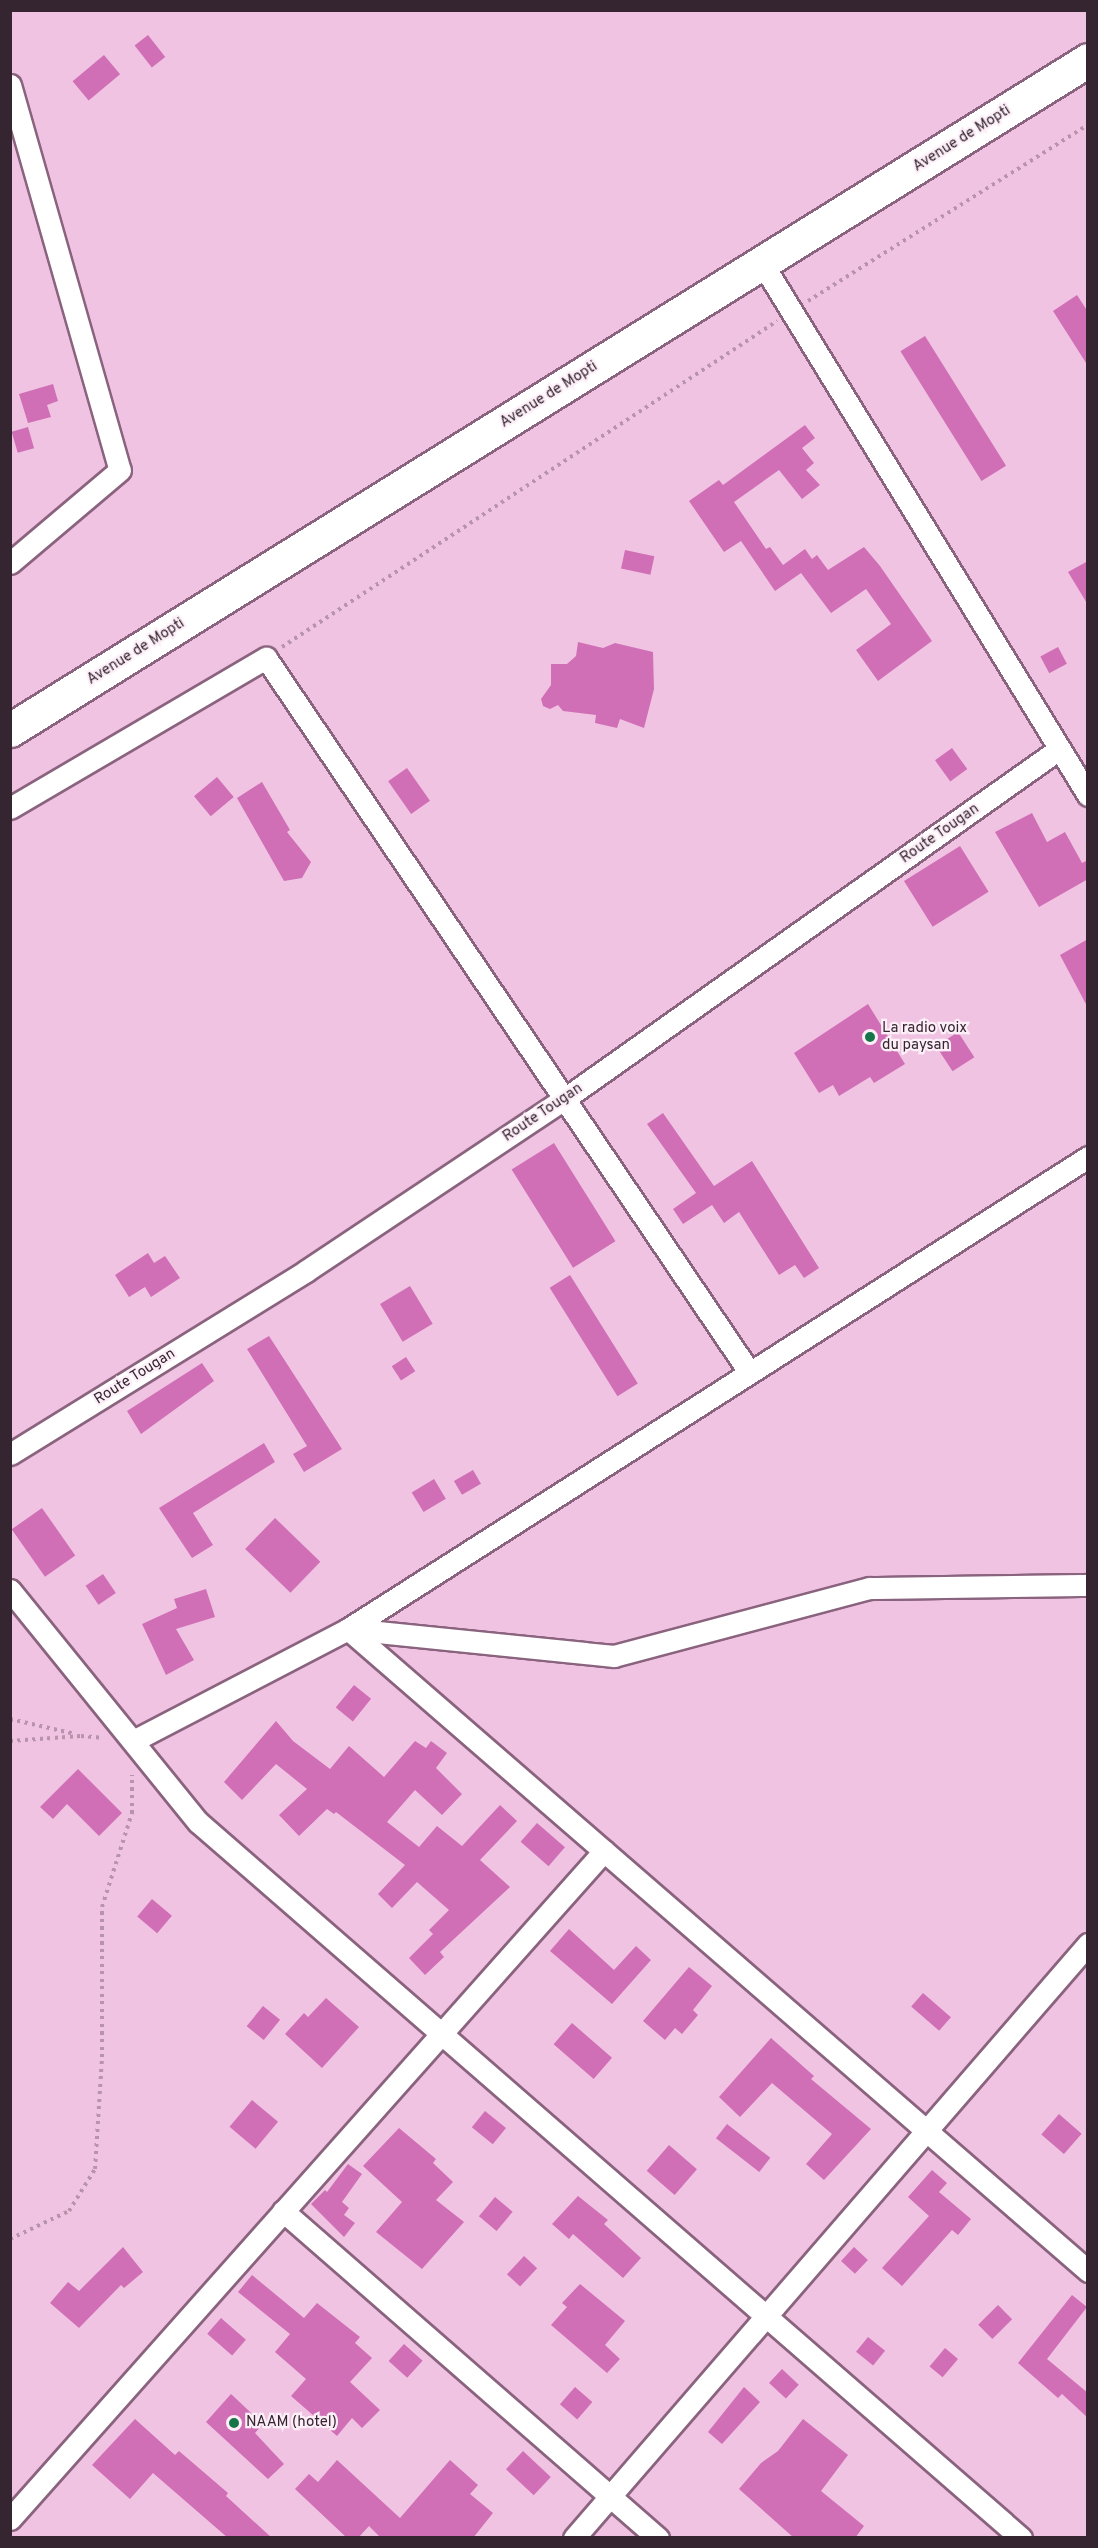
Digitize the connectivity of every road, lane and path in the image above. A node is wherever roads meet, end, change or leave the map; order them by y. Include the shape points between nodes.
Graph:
1 (1088, 60) edge
2 (10, 85) edge
3 (1088, 125) edge
4 (762, 262) junction
5 (792, 311) junction
6 (10, 563) edge
7 (266, 658) junction
8 (10, 730) edge
9 (1059, 750) junction
10 (1088, 795) edge
11 (10, 808) edge
12 (567, 1097) junction
13 (1088, 1157) edge
14 (750, 1373) junction
15 (10, 1454) edge
16 (1088, 1585) edge
17 (10, 1590) edge
18 (348, 1629) junction
19 (10, 1719) edge
20 (81, 1736) junction
21 (10, 1741) edge
22 (133, 1741) junction
23 (604, 1851) junction
24 (1088, 1944) edge
25 (441, 2033) junction
26 (926, 2131) junction
27 (283, 2211) junction
28 (10, 2239) edge
29 (1088, 2271) edge
30 (766, 2316) junction
31 (610, 2496) junction
32 (10, 2519) edge
33 (574, 2538) edge
34 (658, 2538) edge
35 (1021, 2538) edge

1 - 4 main road, Avenue de Mopti
2 - 6 street via 120,470
3 - 5 path
4 - 5 street
4 - 8 main road, Avenue de Mopti
5 - 7 path
5 - 9 street
7 - 11 street
7 - 12 street
9 - 10 street
9 - 12 street, Route Tougan
12 - 14 street
12 - 15 street, Route Tougan via 306,1271
13 - 14 street
14 - 18 street
16 - 18 street via 869,1588 614,1656
17 - 22 street
18 - 22 street
18 - 23 street
19 - 20 path
20 - 21 path
20 - 22 path
22 - 25 street via 198,1822
22 - 28 path via 132,1813 102,1907 102,2067 95,2169 69,2211
23 - 25 street
23 - 26 street
24 - 26 street
25 - 27 street
25 - 30 street
26 - 29 street
26 - 30 street
27 - 31 street
27 - 32 street
30 - 31 street
30 - 35 street
31 - 33 street
31 - 34 street

